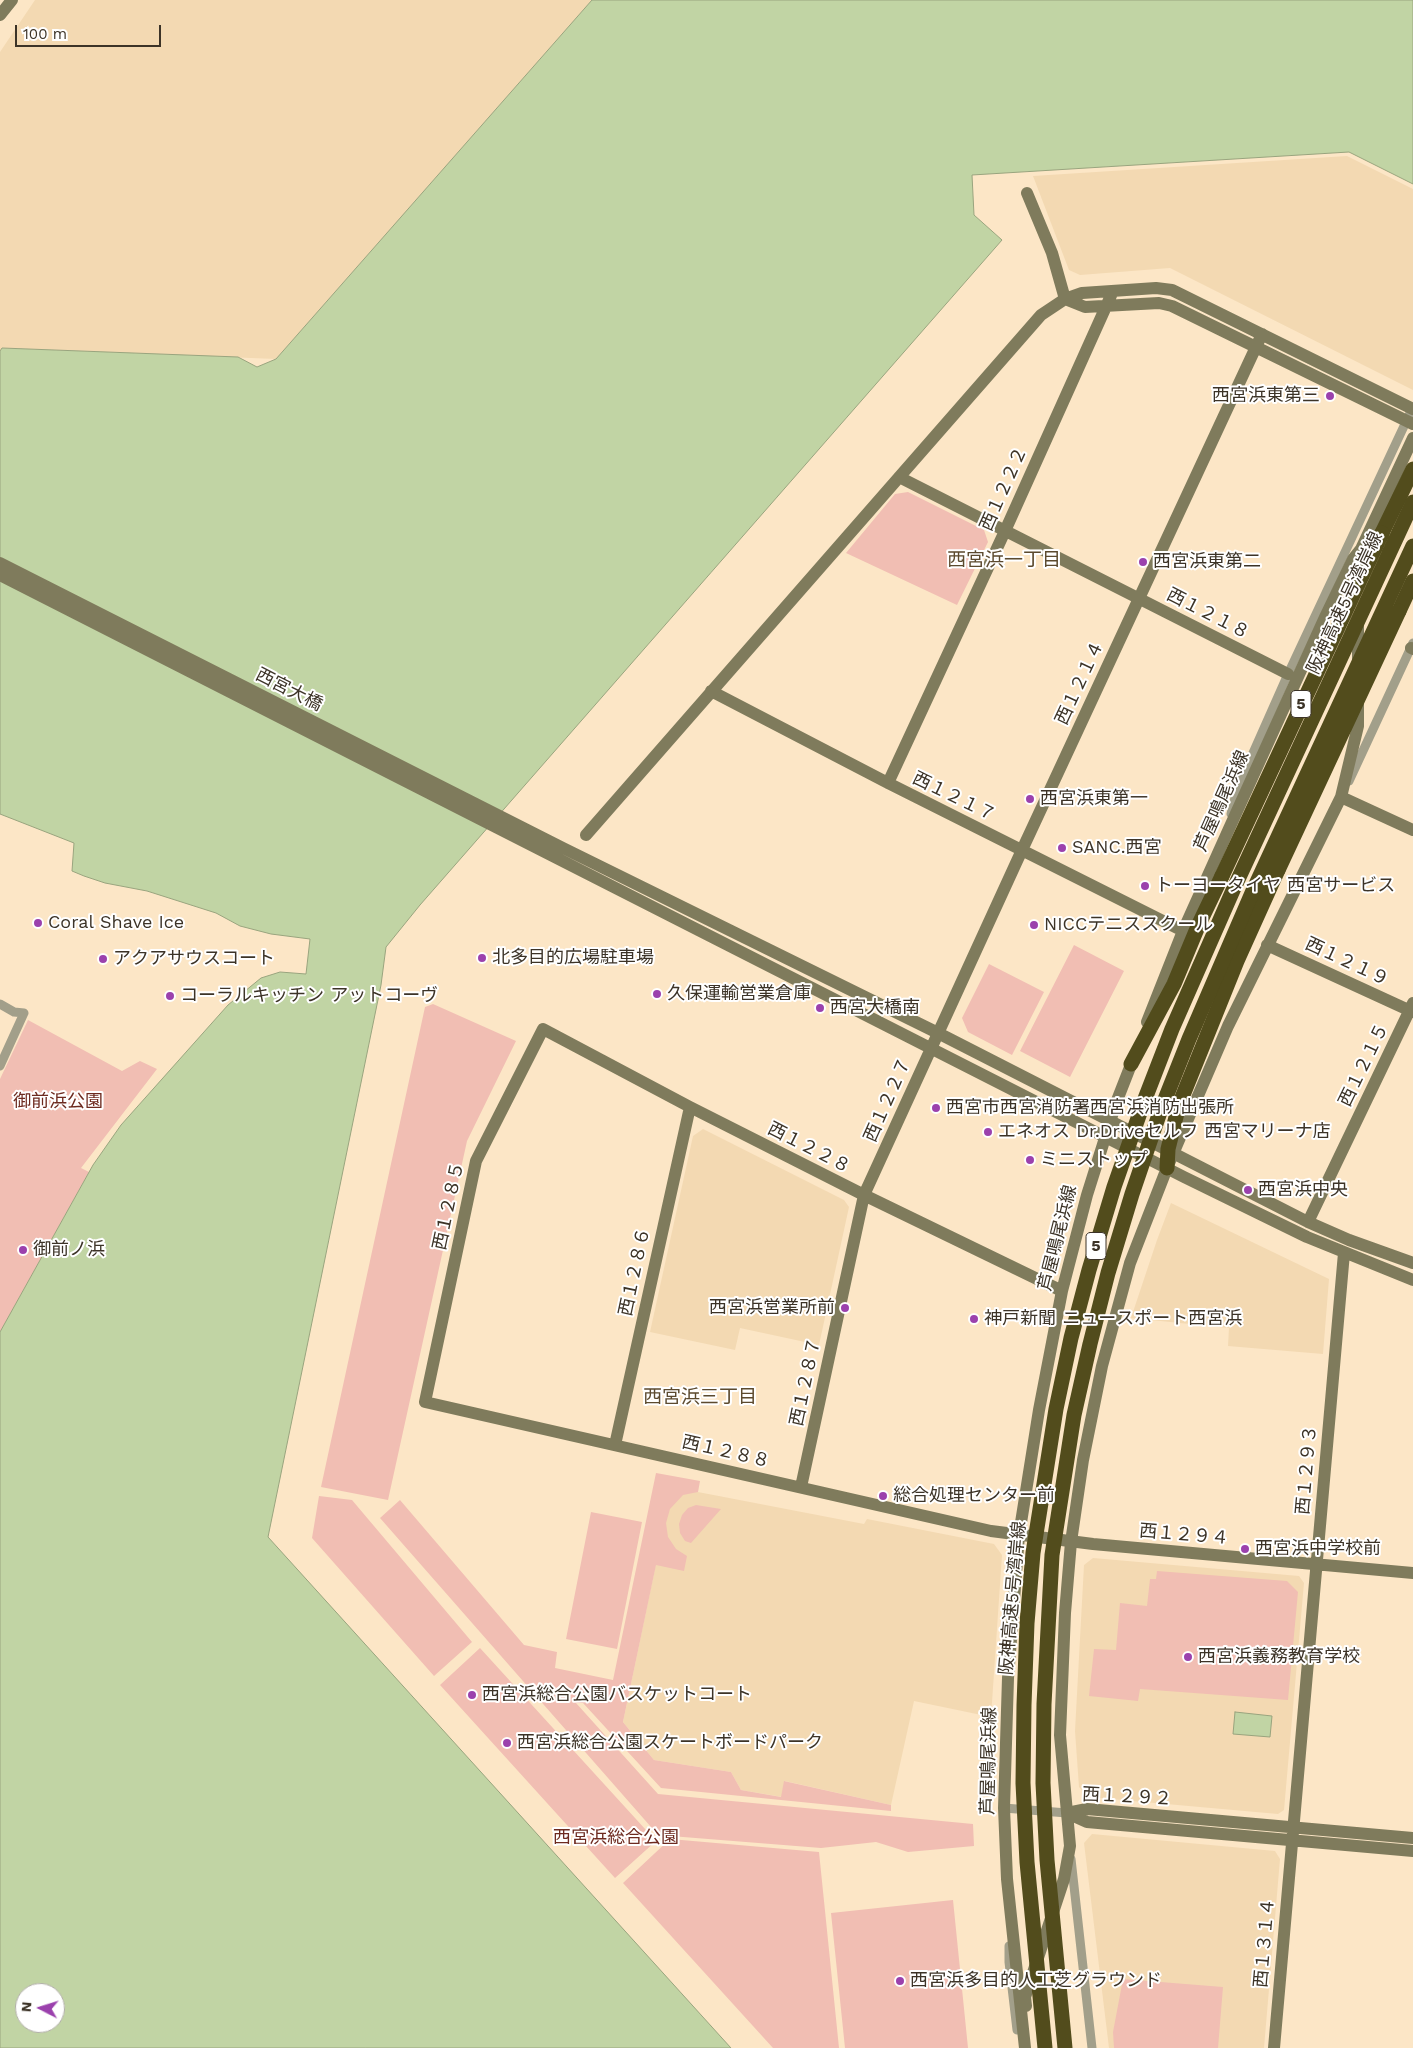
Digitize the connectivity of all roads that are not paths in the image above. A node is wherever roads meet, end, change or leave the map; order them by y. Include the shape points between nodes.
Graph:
1 (12, 0) edge
2 (0, 15) edge
3 (1027, 193) dead end
4 (1113, 291) junction
5 (1065, 299) junction
6 (1106, 307) junction
7 (1262, 334) junction
8 (1256, 347) junction
9 (1411, 416) edge
10 (1413, 438) edge
11 (1413, 469) edge
12 (899, 477) junction
13 (1413, 502) edge
14 (1004, 531) junction
15 (1413, 546) edge
16 (1361, 549) junction
17 (0, 563) edge
18 (0, 575) edge
19 (1413, 581) edge
20 (1139, 598) junction
21 (1412, 646) edge
22 (1288, 674) junction
23 (711, 691) junction
24 (888, 783) junction
25 (1341, 797) junction
26 (1413, 830) edge
27 (1228, 831) junction
28 (586, 834) dead end
29 (1022, 850) junction
30 (561, 853) junction
31 (1183, 931) junction
32 (1267, 945) junction
33 (0, 1004) edge
34 (1412, 1008) edge
35 (542, 1029) joint
36 (938, 1033) junction
37 (931, 1048) junction
38 (1131, 1064) junction
39 (0, 1066) edge
40 (690, 1107) junction
41 (1110, 1121) junction
42 (1105, 1136) junction
43 (1171, 1151) junction
44 (1167, 1168) junction
45 (864, 1195) junction
46 (1308, 1222) junction
47 (1344, 1253) junction
48 (1413, 1263) edge
49 (1413, 1280) edge
50 (1062, 1291) junction
51 (425, 1402) joint
52 (615, 1445) junction
53 (801, 1488) junction
54 (1019, 1535) junction
55 (1071, 1542) junction
56 (1316, 1564) junction
57 (1413, 1573) edge
58 (1004, 1808) junction
59 (1067, 1813) junction
60 (1293, 1827) junction
61 (1413, 1838) edge
62 (1292, 1840) junction
63 (1070, 1846) junction
64 (1413, 1851) edge
65 (1011, 1924) junction
66 (1019, 2048) edge
67 (1026, 2048) edge
68 (1029, 2048) edge
69 (1045, 2048) edge
70 (1065, 2048) edge
71 (1092, 2048) edge
72 (1274, 2048) edge

1 - 2 street
3 - 5 street via 1052,253
4 - 5 street via 1082,293
4 - 6 street, 西１２２２
4 - 7 street via 1172,290
5 - 6 street via 1085,307
5 - 12 street via 1041,315
6 - 8 street via 1159,303 1172,306
6 - 14 street, 西１２２２
7 - 8 street, 西１２１４
7 - 9 street
8 - 9 street
8 - 20 street, 西１２１４
9 - 22 street
10 - 16 street, 芦屋鳴尾浜線
11 - 38 highway, 5, bridge via 1199,924 1174,984
12 - 14 street, 西１２１８
12 - 23 street
13 - 69 highway, 阪神高速5号湾岸線 / 5, bridge via 1172,1029 1114,1187 1071,1338 1033,1553 1024,1696 1027,1862
14 - 20 street, 西１２１８
14 - 24 street, 西１２２２
15 - 70 highway, 阪神高速5号湾岸線 / 5, bridge via 1252,893 1189,1038 1132,1194 1090,1344 1072,1425 1052,1555 1044,1704 1043,1783 1047,1860
16 - 25 street, 芦屋鳴尾浜線 via 1358,576 1358,726
16 - 27 street, 芦屋鳴尾浜線 via 1326,616
17 - 30 street, 西宮大橋
18 - 30 street, 西宮大橋
19 - 43 highway, bridge via 1278,870 1203,1044 1179,1104
20 - 22 street, 西１２１８
20 - 29 street, 西１２１４
21 - 25 street
22 - 27 street via 1237,789
23 - 24 street, 西１２１７
23 - 28 street
24 - 29 street, 西１２１７
25 - 26 street
25 - 32 street, 芦屋鳴尾浜線
27 - 31 street, 芦屋鳴尾浜線
29 - 31 street, 西１２１７
29 - 36 street, 西１２１４
30 - 36 street
30 - 37 street
31 - 38 street, 芦屋鳴尾浜線
32 - 34 street, 西１２１９
32 - 43 street, 芦屋鳴尾浜線
33 - 39 street via 14,1012 24,1013
34 - 46 street, 西１２１５
35 - 40 street, 西１２２８
35 - 51 street, 西１２８５ via 476,1161
36 - 37 street, 西１２１４
36 - 41 street
37 - 42 street
37 - 45 street, 西１２２７
38 - 41 street, 芦屋鳴尾浜線
40 - 45 street, 西１２２８
40 - 52 street, 西１２８６
41 - 42 street, 芦屋鳴尾浜線
41 - 43 street
42 - 44 street
42 - 50 street, 芦屋鳴尾浜線
43 - 44 highway
43 - 46 street
44 - 47 street
44 - 55 street via 1130,1263 1102,1366
45 - 50 street, 西１２２８
45 - 53 street, 西１２８７
46 - 48 street
47 - 49 street
47 - 56 street, 西１２９３
50 - 54 street, 芦屋鳴尾浜線
51 - 52 street, 西１２８８
52 - 53 street, 西１２８８
53 - 54 street, 西１２８８
54 - 55 street, 西１２９４
54 - 58 street, 芦屋鳴尾浜線 via 1008,1678
55 - 56 street, 西１２９４
55 - 59 street via 1060,1735
56 - 57 street, 西１２９４
56 - 60 street, 西１２９３
58 - 59 street
58 - 65 street, 芦屋鳴尾浜線
59 - 60 street, 西１２９２ via 1087,1810
59 - 62 street, 西１２９２ via 1087,1822
59 - 63 street
60 - 61 street, 西１２９２
60 - 62 street, 西１２９３
62 - 64 street, 西１２９２
62 - 72 street, 西１３１４
63 - 68 street via 1064,1879 1025,1997
63 - 71 street
65 - 66 street via 1009,1962
65 - 67 street, 芦屋鳴尾浜線

